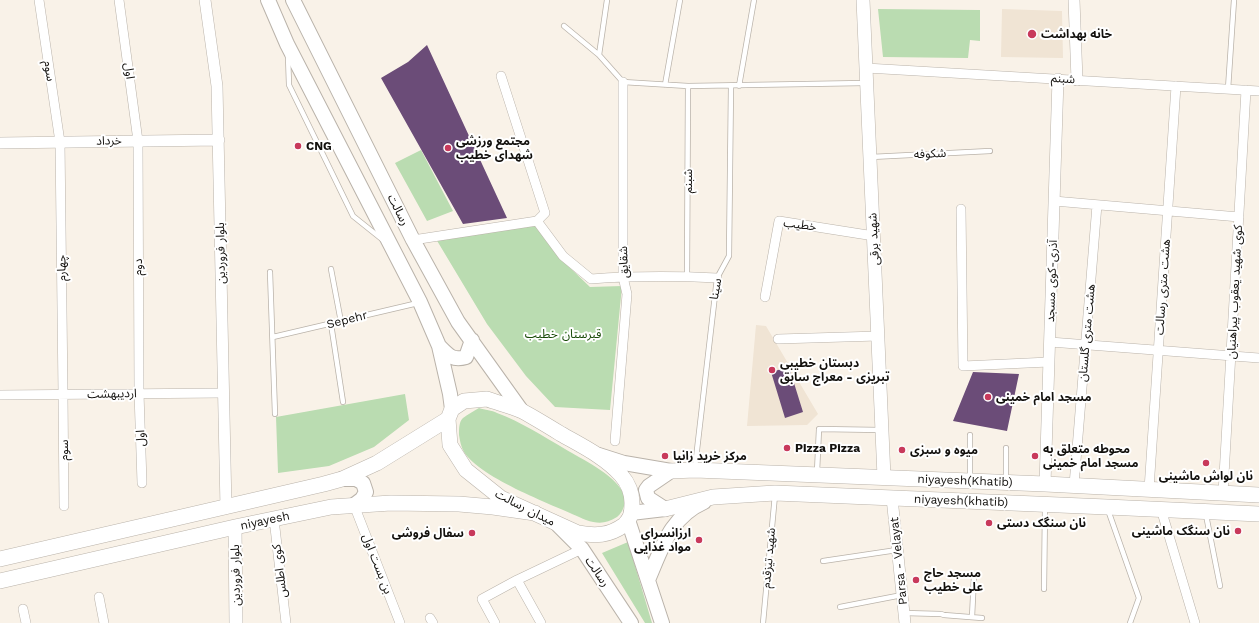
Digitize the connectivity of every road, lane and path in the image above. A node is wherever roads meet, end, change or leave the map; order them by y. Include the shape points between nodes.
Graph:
1 (39, 0) edge
2 (120, 0) edge
3 (205, 0) edge
4 (268, 0) edge
5 (293, 0) edge
6 (607, 0) edge
7 (680, 0) edge
8 (754, 0) edge
9 (863, 0) edge
10 (1074, 0) edge
11 (1234, 0) edge
12 (564, 26) dead end
13 (287, 44) junction
14 (599, 56) junction
15 (866, 68) junction
16 (501, 76) dead end
17 (1058, 79) junction
18 (1077, 80) junction
19 (623, 82) junction
20 (867, 83) junction
21 (665, 85) junction
22 (688, 86) junction
23 (731, 86) junction
24 (739, 86) junction
25 (1176, 86) junction
26 (1228, 89) junction
27 (1246, 90) junction
28 (1259, 90) edge
29 (218, 140) junction
30 (138, 141) junction
31 (60, 142) junction
32 (0, 143) edge
33 (990, 151) dead end
34 (870, 157) junction
35 (1054, 201) junction
36 (1098, 205) junction
37 (961, 209) dead end
38 (1168, 211) junction
39 (1239, 217) junction
40 (537, 221) junction
41 (874, 236) junction
42 (412, 240) junction
43 (392, 247) junction
44 (331, 269) dead end
45 (270, 272) dead end
46 (687, 276) junction
47 (623, 277) junction
48 (717, 278) junction
49 (765, 297) dead end
50 (420, 302) junction
51 (341, 322) junction
52 (331, 324) junction
53 (878, 336) junction
54 (273, 337) junction
55 (778, 339) dead end
56 (472, 340) junction
57 (1050, 342) junction
58 (1086, 345) junction
59 (439, 346) junction
60 (1158, 350) junction
61 (1231, 356) junction
62 (1259, 358) edge
63 (1049, 362) junction
64 (223, 392) junction
65 (139, 393) junction
66 (64, 394) junction
67 (0, 395) edge
68 (343, 402) dead end
69 (521, 410) junction
70 (275, 414) dead end
71 (450, 414) junction
72 (882, 430) junction
73 (970, 435) dead end
74 (615, 441) dead end
75 (1006, 448) dead end
76 (598, 455) junction
77 (695, 470) junction
78 (671, 471) junction
79 (817, 474) junction
80 (884, 477) junction
81 (342, 479) junction
82 (970, 481) junction
83 (142, 483) dead end
84 (1006, 483) junction
85 (1045, 484) junction
86 (1074, 485) junction
87 (1149, 489) junction
88 (775, 493) junction
89 (1223, 493) junction
90 (1259, 495) edge
91 (713, 497) junction
92 (892, 498) junction
93 (1045, 504) junction
94 (354, 505) junction
95 (64, 506) dead end
96 (1107, 506) junction
97 (226, 508) junction
98 (665, 509) junction
99 (1160, 509) junction
100 (1205, 512) junction
101 (535, 513) junction
102 (1259, 514) edge
103 (630, 516) junction
104 (274, 519) junction
105 (558, 525) junction
106 (236, 527) junction
107 (582, 549) junction
108 (897, 550) junction
109 (0, 559) edge
110 (823, 561) dead end
111 (974, 576) dead end
112 (0, 580) edge
113 (517, 580) junction
114 (648, 580) junction
115 (1220, 586) dead end
116 (1044, 589) dead end
117 (902, 595) junction
118 (99, 597) dead end
119 (840, 606) dead end
120 (23, 609) dead end
121 (972, 617) junction
122 (904, 618) edge
123 (982, 618) dead end
124 (26, 623) edge
125 (104, 623) edge
126 (236, 623) edge
127 (286, 623) edge
128 (400, 623) edge
129 (495, 623) edge
130 (541, 623) edge
131 (631, 623) edge
132 (662, 623) edge
133 (764, 623) edge
134 (1130, 623) edge
135 (1195, 623) edge

1 - 31 street, سوم
2 - 30 street, اول
3 - 29 street, بلوار فروردین via 217,86
4 - 13 main road, رسالت
5 - 42 main road, رسالت
6 - 14 lane
7 - 21 lane
8 - 24 lane
9 - 15 main road, شهید برقی
10 - 18 street
11 - 26 lane
12 - 14 lane
13 - 43 main road, رسالت
13 - 43 lane via 289,85 353,216
14 - 19 lane
15 - 17 street, شبنم
15 - 20 main road, شهید برقی
16 - 40 street via 545,213
17 - 18 street, شبنم
17 - 35 street, آذری-کوی مسجد
18 - 25 street, شبنم
19 - 21 lane
19 - 47 street, شقایق
20 - 24 lane
20 - 34 main road, شهید برقی
21 - 22 lane
22 - 23 lane
22 - 46 lane, شبنم
23 - 24 lane
23 - 48 lane, سینا via 729,256
25 - 26 street, شبنم
25 - 38 street, هشت متری رسالت
26 - 27 street, شبنم
27 - 28 street, شبنم
27 - 39 street, کوی شهید یعقوب پیراهنیان
29 - 30 street, خرداد
29 - 64 street, بلوار فروردین
30 - 31 street, خرداد
30 - 65 street, دوم
31 - 32 street, خرداد
31 - 66 street, چهارم
33 - 34 lane, شکوفه
34 - 41 main road, شهید برقی
35 - 36 street
35 - 57 street, آذری-کوی مسجد
36 - 38 street
36 - 58 street, هشت متری گلستان
37 - 63 street via 963,366
38 - 39 street
38 - 60 street, هشت متری رسالت
39 - 61 street, کوی شهید یعقوب پیراهنیان
40 - 42 street
40 - 47 street via 563,256 591,279
41 - 49 street, خطیب via 779,221
41 - 53 main road, شهید برقی
42 - 56 main road, رسالت via 458,322
43 - 50 main road, رسالت
44 - 51 lane
45 - 54 lane
46 - 47 street
46 - 48 street
47 - 74 street, شقایق via 627,294
48 - 77 lane, سینا
50 - 51 lane, Sepehr
50 - 59 main road, رسالت
51 - 52 lane, Sepehr
52 - 54 lane, Sepehr
52 - 68 lane
53 - 55 street
53 - 72 main road, شهید برقی
54 - 70 lane
56 - 59 main road via 466,357 459,359 449,356
56 - 69 main road, رسالت
57 - 58 street
57 - 63 street, آذری-کوی مسجد
58 - 60 street
58 - 86 street, هشت متری گلستان
59 - 71 main road, رسالت via 450,394
60 - 61 street
60 - 87 street, هشت متری رسالت
61 - 62 street
61 - 89 street, کوی شهید یعقوب پیراهنیان
63 - 85 street, آذری-کوی مسجد
64 - 65 street, اردیبهشت
64 - 97 street, بلوار فروردین
65 - 66 street, اردیبهشت
65 - 83 street, اول
66 - 67 street, اردیبهشت
66 - 95 street, سوم
69 - 71 highway via 487,399 464,401
69 - 76 highway
71 - 81 highway, niyayesh via 377,463
71 - 101 highway, میدان رسالت via 450,445 466,470 501,498
72 - 79 lane via 819,429
72 - 80 main road, شهید برقی
73 - 82 lane
75 - 84 lane
76 - 78 main road via 624,463
76 - 103 highway via 621,475 628,486 632,497
77 - 78 highway, niyayesh(Khatib)
77 - 79 highway, niyayesh(Khatib)
78 - 98 main road via 646,490 648,498
79 - 80 highway, niyayesh(Khatib)
80 - 82 highway, niyayesh(Khatib)
81 - 94 main road via 356,478 363,483 366,492
81 - 97 highway, niyayesh
82 - 84 highway, niyayesh(Khatib)
84 - 85 highway, niyayesh(Khatib)
85 - 86 highway, niyayesh(Khatib)
86 - 87 highway, niyayesh(Khatib)
87 - 89 highway, niyayesh(Khatib)
88 - 91 highway, niyayesh(khatib)
88 - 92 highway, niyayesh(khatib)
88 - 133 lane, شهید تیزقدم
89 - 90 highway, niyayesh(Khatib)
91 - 98 highway, niyayesh(khatib)
91 - 114 main road via 696,505 680,518 667,537
92 - 93 highway, niyayesh(khatib)
92 - 108 street, Parsa - Velayat
93 - 96 highway, niyayesh(khatib)
93 - 116 lane
94 - 101 highway, niyayesh via 459,504
94 - 104 highway, niyayesh
94 - 128 street, بن بست اول
96 - 99 highway, niyayesh(khatib)
96 - 134 lane via 1139,598
97 - 109 highway, niyayesh
98 - 103 main road
99 - 100 highway, niyayesh(khatib)
99 - 135 street
100 - 102 highway, niyayesh(khatib)
100 - 115 lane
101 - 105 highway, میدان رسالت
103 - 105 highway, میدان رسالت via 620,527 603,535 584,534
103 - 114 main road
104 - 106 highway, niyayesh
104 - 127 street, کوی اطلس
105 - 107 main road, رسالت
106 - 112 highway, niyayesh
106 - 126 main road, بلوار فروردین
107 - 113 street
107 - 131 main road, رسالت
108 - 110 lane
108 - 117 street, Parsa - Velayat
111 - 121 lane
113 - 129 street via 482,599
113 - 130 street
114 - 132 main road
117 - 119 lane
117 - 122 street, Parsa - Velayat
118 - 125 street
120 - 124 street
121 - 122 lane via 941,614
121 - 123 lane

